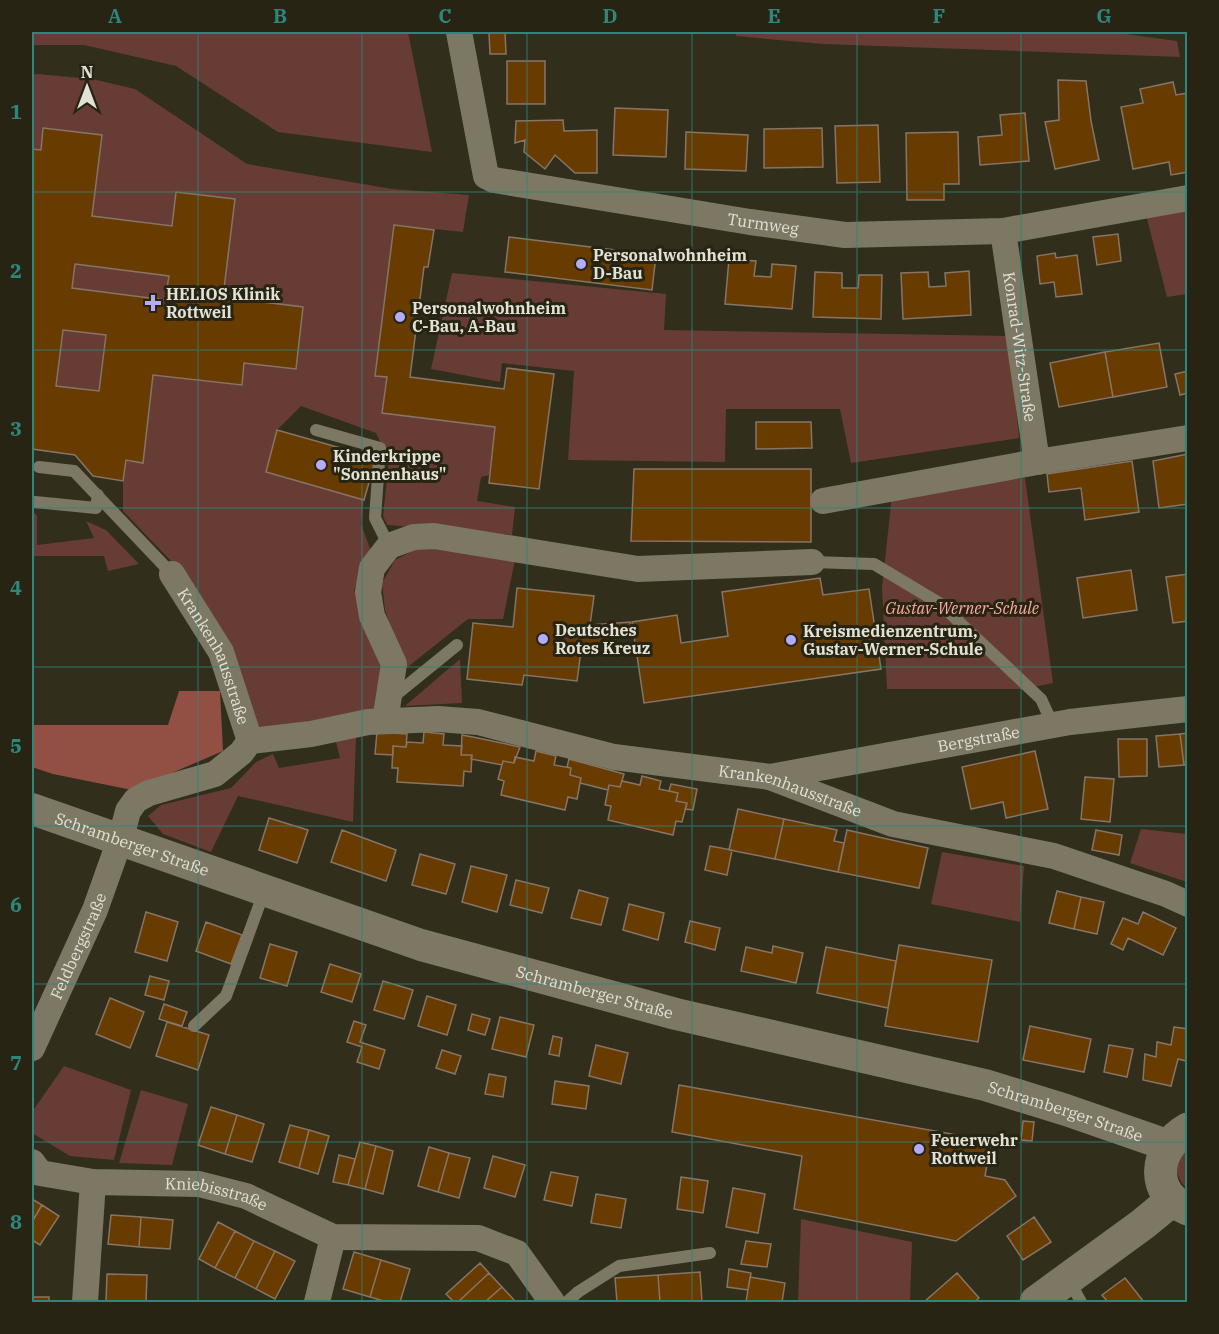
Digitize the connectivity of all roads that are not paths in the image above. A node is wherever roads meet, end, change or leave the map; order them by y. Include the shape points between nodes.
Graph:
1 (459, 32) edge
2 (1188, 198) edge
3 (1003, 231) junction
4 (316, 430) dead end
5 (1188, 438) edge
6 (1037, 462) junction
7 (39, 467) dead end
8 (98, 495) junction
9 (823, 501) dead end
10 (35, 502) dead end
11 (389, 546) junction
12 (812, 562) joint
13 (172, 574) joint
14 (457, 645) dead end
15 (1188, 709) edge
16 (387, 711) junction
17 (1053, 725) junction
18 (250, 741) junction
19 (770, 777) junction
20 (32, 809) edge
21 (119, 840) junction
22 (264, 891) junction
23 (1188, 904) edge
24 (194, 1026) dead end
25 (32, 1048) edge
26 (1178, 1137) edge
27 (32, 1162) edge
28 (93, 1182) junction
29 (1180, 1204) edge
30 (333, 1237) junction
31 (710, 1253) dead end
32 (1075, 1291) edge
33 (85, 1302) edge
34 (317, 1302) edge
35 (552, 1302) edge
36 (567, 1302) edge
37 (1036, 1302) edge

1 - 3 street, Turmweg via 486,176 494,180 844,235
2 - 3 street, Turmweg
3 - 6 street, Konrad-Witz-Straße
4 - 11 lane via 380,448 375,518
5 - 6 street
6 - 9 street
7 - 8 lane via 74,471
8 - 10 lane via 96,508
8 - 13 lane
11 - 12 street via 414,537 434,536 638,569
11 - 16 street via 372,568 368,592 372,616 394,664
12 - 17 lane via 874,564 939,603 1041,699
13 - 18 street, Krankenhausstraße via 221,652
14 - 16 lane
15 - 17 street, Bergstraße
16 - 18 street, Krankenhausstraße via 368,722
16 - 19 street, Krankenhausstraße via 478,722 614,757
17 - 19 street, Bergstraße
18 - 21 street, Krankenhausstraße via 215,774 136,800 128,811
19 - 23 street, Krankenhausstraße via 893,824 1054,856
20 - 21 street, Schramberger Straße
21 - 22 street, Schramberger Straße
21 - 25 street, Feldbergstraße via 95,910
22 - 24 lane via 226,996
22 - 26 street, Schramberger Straße via 421,945 676,1014 985,1085 1066,1110
26 - 29 main road via 1161,1158 1160,1173 1164,1188
27 - 28 street, Kniebisstraße via 40,1173
28 - 30 street, Kniebisstraße via 199,1184 246,1196
28 - 33 street
29 - 32 main road
30 - 34 street
30 - 35 street, Kniebisstraße via 478,1238 517,1253
31 - 36 lane via 619,1266
32 - 37 main road

